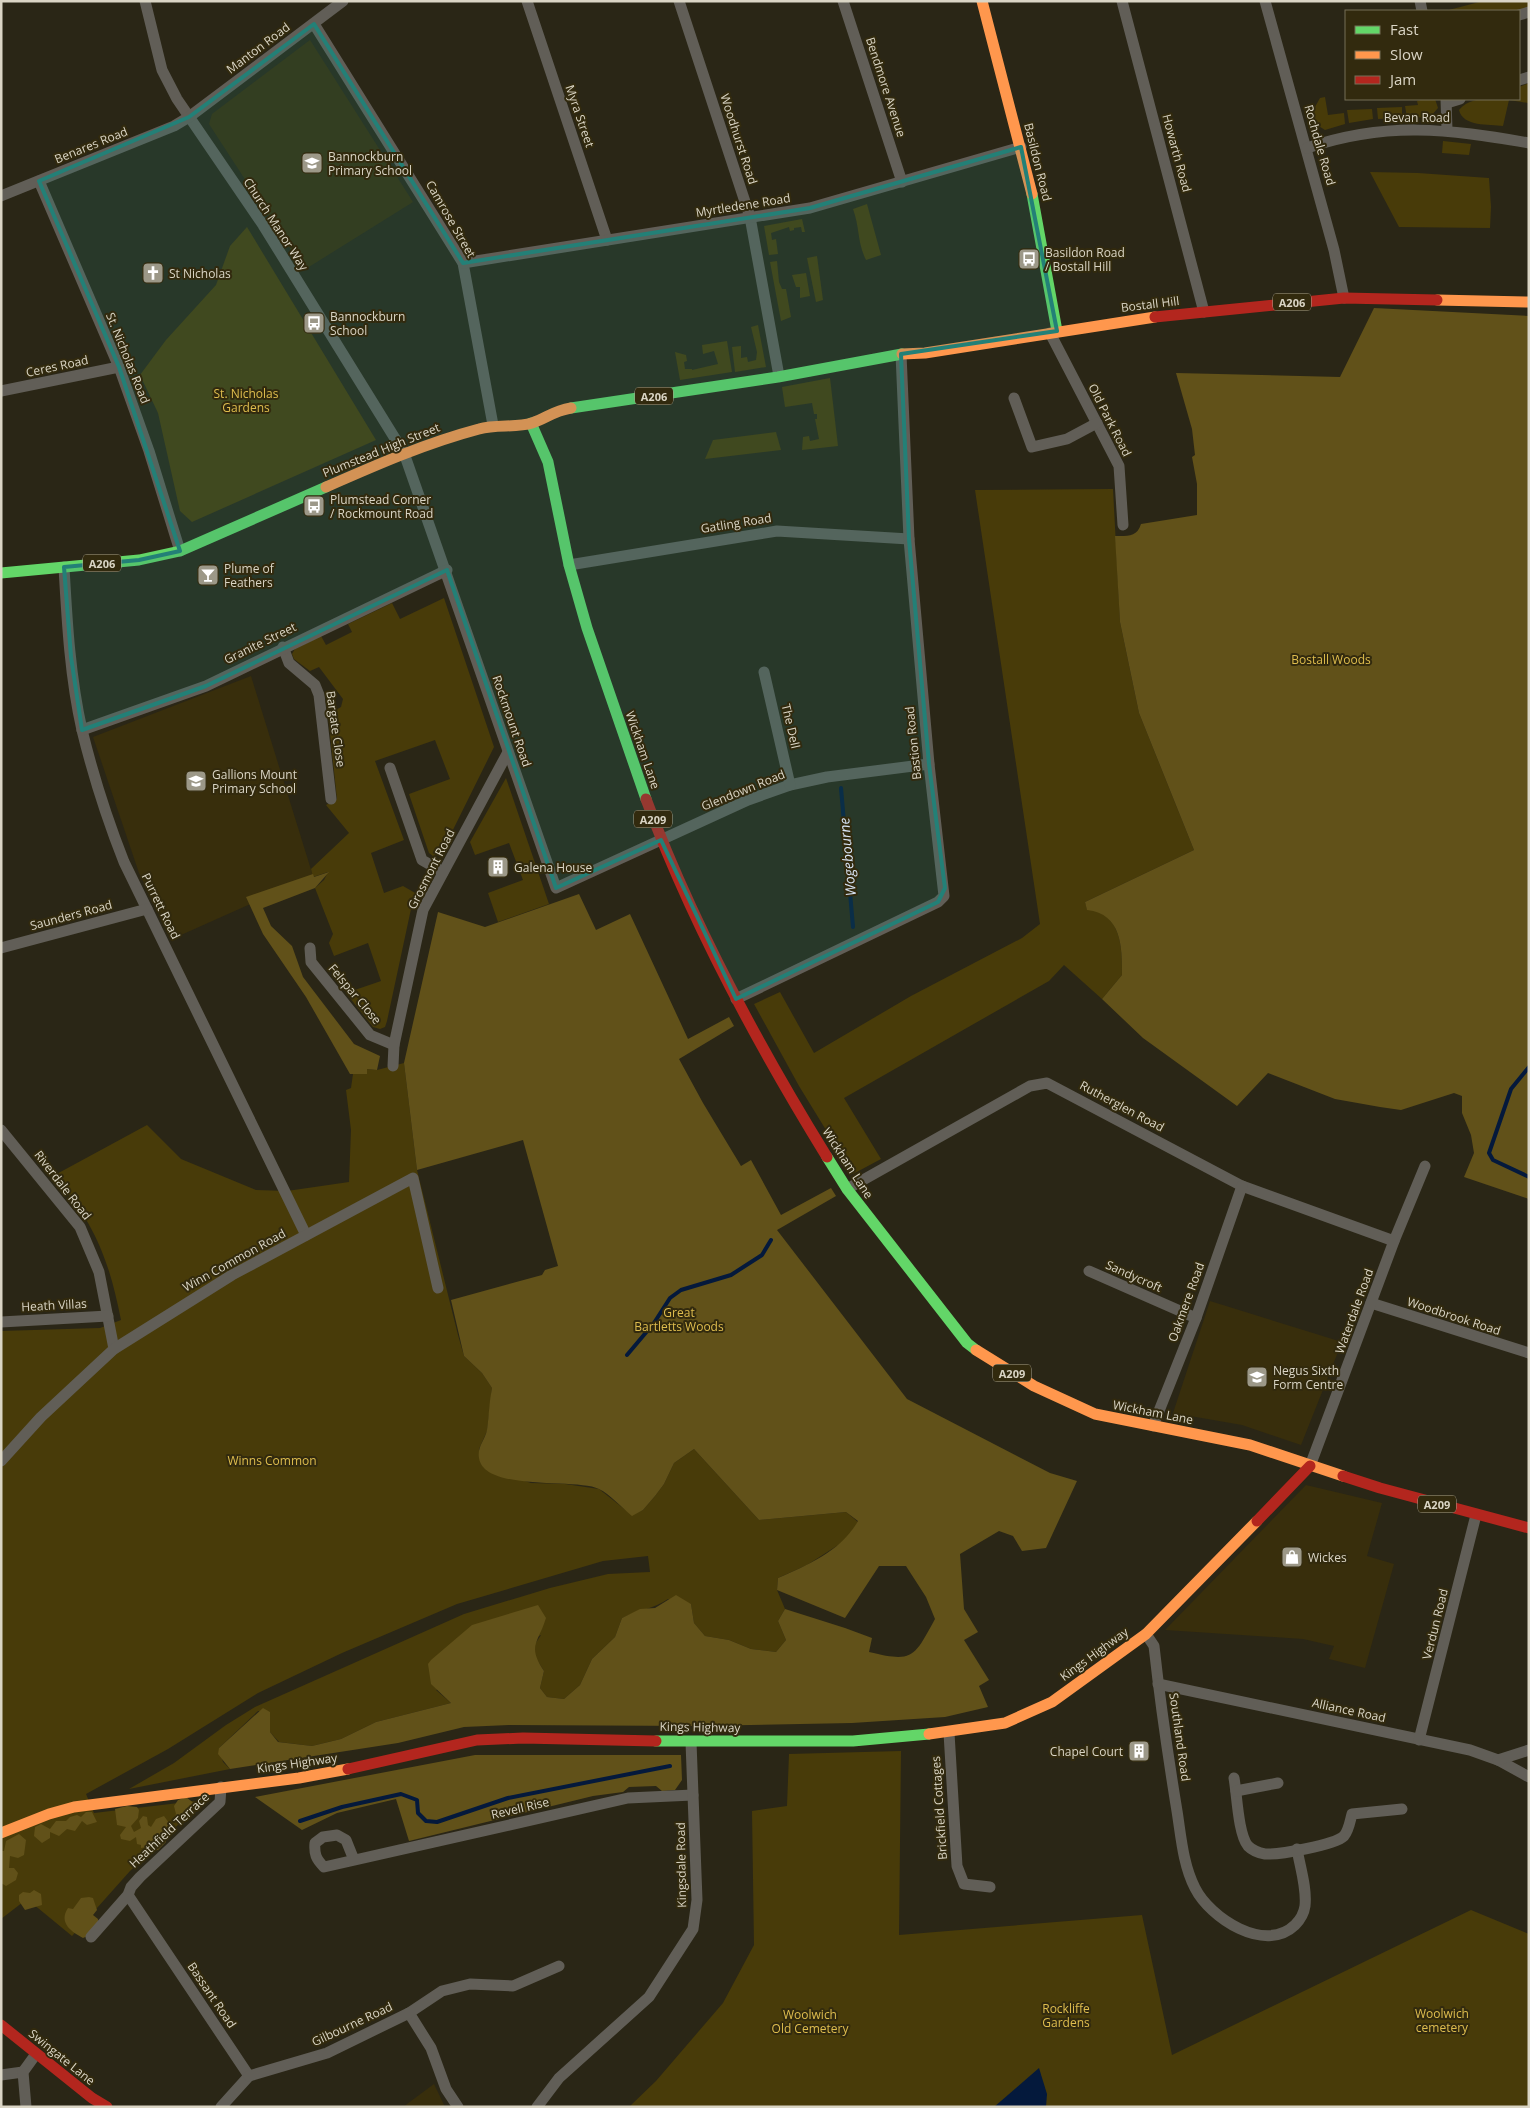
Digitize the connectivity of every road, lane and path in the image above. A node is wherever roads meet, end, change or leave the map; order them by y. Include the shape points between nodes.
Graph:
1 (145, 1) edge
2 (344, 1) edge
3 (527, 1) edge
4 (679, 1) edge
5 (843, 1) edge
6 (982, 1) edge
7 (1122, 1) edge
8 (1265, 1) edge
9 (314, 24) junction
10 (1447, 101) edge
11 (189, 117) junction
12 (1447, 130) junction
13 (1529, 143) edge
14 (1021, 147) junction
15 (1307, 148) junction
16 (38, 181) junction
17 (902, 182) junction
18 (1, 196) edge
19 (750, 218) junction
20 (607, 240) junction
21 (463, 263) junction
22 (1344, 298) junction
23 (1529, 302) edge
24 (1204, 312) junction
25 (1054, 332) junction
26 (901, 354) junction
27 (119, 367) junction
28 (779, 376) junction
29 (1, 391) edge
30 (1014, 398) dead end
31 (531, 423) junction
32 (1097, 423) junction
33 (493, 425) junction
34 (404, 453) junction
35 (1123, 525) dead end
36 (909, 539) junction
37 (180, 550) junction
38 (569, 564) junction
39 (64, 566) junction
40 (446, 570) junction
41 (1, 573) edge
42 (282, 647) junction
43 (764, 672) dead end
44 (82, 730) junction
45 (508, 752) junction
46 (929, 764) junction
47 (390, 768) dead end
48 (790, 785) junction
49 (331, 799) dead end
50 (661, 840) junction
51 (443, 872) junction
52 (147, 909) junction
53 (1, 948) edge
54 (310, 948) dead end
55 (736, 999) junction
56 (394, 1045) junction
57 (392, 1066) dead end
58 (1, 1130) edge
59 (1425, 1166) dead end
60 (1242, 1186) junction
61 (847, 1189) junction
62 (306, 1235) junction
63 (1394, 1241) junction
64 (1090, 1271) dead end
65 (438, 1288) dead end
66 (1371, 1303) junction
67 (108, 1316) junction
68 (1196, 1318) junction
69 (1, 1322) edge
70 (114, 1349) junction
71 (1529, 1353) edge
72 (1153, 1426) junction
73 (1, 1461) edge
74 (1310, 1466) junction
75 (1476, 1515) junction
76 (1529, 1528) edge
77 (1146, 1634) junction
78 (1158, 1684) junction
79 (949, 1732) junction
80 (1419, 1740) junction
81 (691, 1742) junction
82 (1529, 1750) edge
83 (1498, 1760) junction
84 (1234, 1778) dead end
85 (1529, 1778) edge
86 (1278, 1783) dead end
87 (221, 1787) junction
88 (1236, 1791) junction
89 (693, 1795) junction
90 (1402, 1809) dead end
91 (1, 1833) edge
92 (1297, 1850) junction
93 (354, 1860) dead end
94 (990, 1886) dead end
95 (128, 1896) junction
96 (91, 1937) dead end
97 (559, 1966) dead end
98 (409, 2013) junction
99 (1, 2026) edge
100 (36, 2054) junction
101 (23, 2072) junction
102 (1, 2075) edge
103 (249, 2076) junction
104 (26, 2107) edge
105 (107, 2107) edge
106 (221, 2107) edge
107 (458, 2107) edge
108 (537, 2107) edge

1 - 11 street, Church Manor Way via 162,70
2 - 9 street, Manton Road
3 - 20 street, Myra Street
4 - 19 street, Woodhurst Road
5 - 17 street, Bendmore Avenue
6 - 14 main road, Basildon Road
7 - 24 street, Howarth Road
8 - 15 street, Rochdale Road
9 - 11 street, Manton Road
9 - 21 street, Camrose Street
10 - 12 street
11 - 16 street, Benares Road
11 - 34 street, Church Manor Way via 263,225
12 - 13 street, Bevan Road
12 - 15 street, Bevan Road via 1372,132
14 - 17 street, Myrtledene Road
14 - 25 main road, Basildon Road via 1044,250
15 - 22 street, Rochdale Road
16 - 18 street, Benares Road
16 - 27 street, St. Nicholas Road
17 - 19 street, Myrtledene Road via 828,204
19 - 20 street, Myrtledene Road
19 - 28 street, Woodhurst Road
20 - 21 street, Myrtledene Road
21 - 33 street, Camrose Street
22 - 23 main road, Bostall Hill / A206
22 - 24 main road, Bostall Hill / A206
24 - 25 main road, Bostall Hill / A206
25 - 26 main road, Bostall Hill / A206
25 - 32 street, Old Park Road
26 - 28 main road, Bostall Hill / A206
26 - 36 street, Bastion Road
27 - 29 street, Ceres Road
27 - 37 street, St. Nicholas Road
28 - 31 main road, Plumstead High Street / A206 via 554,411
30 - 32 street via 1032,447 1067,439
31 - 33 main road, Plumstead High Street / A206
31 - 38 main road, Wickham Lane / A209 via 548,462
32 - 35 street, Old Park Road via 1119,466
33 - 34 main road, Plumstead High Street / A206
34 - 37 main road, Plumstead High Street / A206
34 - 40 street, Rockmount Road
36 - 38 street, Gatling Road via 777,531
36 - 46 street, Bastion Road
37 - 39 main road, Plumstead High Street / A206 via 139,560
38 - 50 main road, Wickham Lane / A209 via 587,628
39 - 41 main road, Plumstead High Street / A206
39 - 44 street, Purrett Road via 71,658
40 - 42 street, Granite Street
40 - 45 street, Rockmount Road
42 - 44 street, Granite Street via 206,686
42 - 49 street, Bargate Close via 289,663 315,684 319,695
43 - 48 street, The Dell
44 - 52 street, Purrett Road via 112,831
45 - 50 street, Rockmount Road via 556,888
45 - 51 street, Grosmont Road
46 - 48 street, Glendown Road
46 - 55 street, Bastion Road via 944,896 938,902
47 - 51 street via 422,860
48 - 50 street, Glendown Road via 748,800
50 - 55 main road, Wickham Lane / A209
51 - 56 street, Grosmont Road via 423,910
52 - 53 street, Saunders Road
52 - 62 street, Purrett Road
54 - 56 street, Felspar Close via 311,962 370,1035
55 - 61 main road, Wickham Lane / A209 via 785,1089
56 - 57 street, Grosmont Road
58 - 67 street, Riverdale Road via 80,1227 99,1272
59 - 63 street, Waterdale Road
60 - 61 street, Rutherglen Road via 1047,1083 1030,1086
60 - 63 street, Rutherglen Road
60 - 68 street, Oakmere Road
61 - 72 main road, Wickham Lane / A209 via 967,1343 983,1356 1058,1398 1095,1414
62 - 65 street, Winn Common Road via 413,1178
62 - 70 street, Winn Common Road via 194,1297
63 - 66 street, Waterdale Road
64 - 68 street, Sandycroft
66 - 71 street, Woodbrook Road
66 - 74 street, Waterdale Road
67 - 69 street, Heath Villas
67 - 70 street, Riverdale Road
68 - 72 street, Oakmere Road
70 - 73 street, Winn Common Road via 41,1417
72 - 74 main road, Wickham Lane / A209 via 1250,1445
74 - 75 main road, Wickham Lane / A209
74 - 77 main road, Kings Highway
75 - 76 main road, Wickham Lane / A209
75 - 80 street, Verdun Road
77 - 78 street, Southland Road via 1154,1646
77 - 79 main road, Kings Highway via 1052,1702 1028,1715 1005,1723
78 - 80 street, Alliance Road
78 - 92 street, Southland Road via 1189,1876 1205,1902 1236,1927 1261,1936 1275,1936 1288,1931 1300,1919 1305,1906
79 - 81 main road, Kings Highway via 853,1741
79 - 94 street, Brickfield Cottages via 957,1866 964,1884
80 - 83 street, Alliance Road via 1470,1750
81 - 87 main road, Kings Highway via 477,1740 352,1768
81 - 89 street, Kingsdale Road
82 - 83 street
83 - 85 street, Alliance Road
84 - 88 street
86 - 88 street
87 - 91 main road, Kings Highway via 74,1807
87 - 95 street, Heathfield Terrace via 220,1802 140,1877
88 - 92 street via 1243,1837 1248,1846 1266,1854
89 - 93 street, Revell Rise via 628,1798
89 - 108 street, Kingsdale Road via 697,1900 693,1929 649,1997 559,2078
90 - 92 street via 1352,1814 1345,1835 1338,1840
95 - 96 street, Heathfield Terrace
95 - 103 street, Bassant Road
97 - 98 street, Gilbourne Road via 513,1986 470,1984 442,1991
98 - 103 street, Gilbourne Road via 327,2053
98 - 107 street, Gilbourne Road via 431,2048 446,2089
99 - 100 main road, Swingate Lane
100 - 101 street
100 - 105 main road, Swingate Lane
101 - 102 street
101 - 104 street
103 - 106 street

